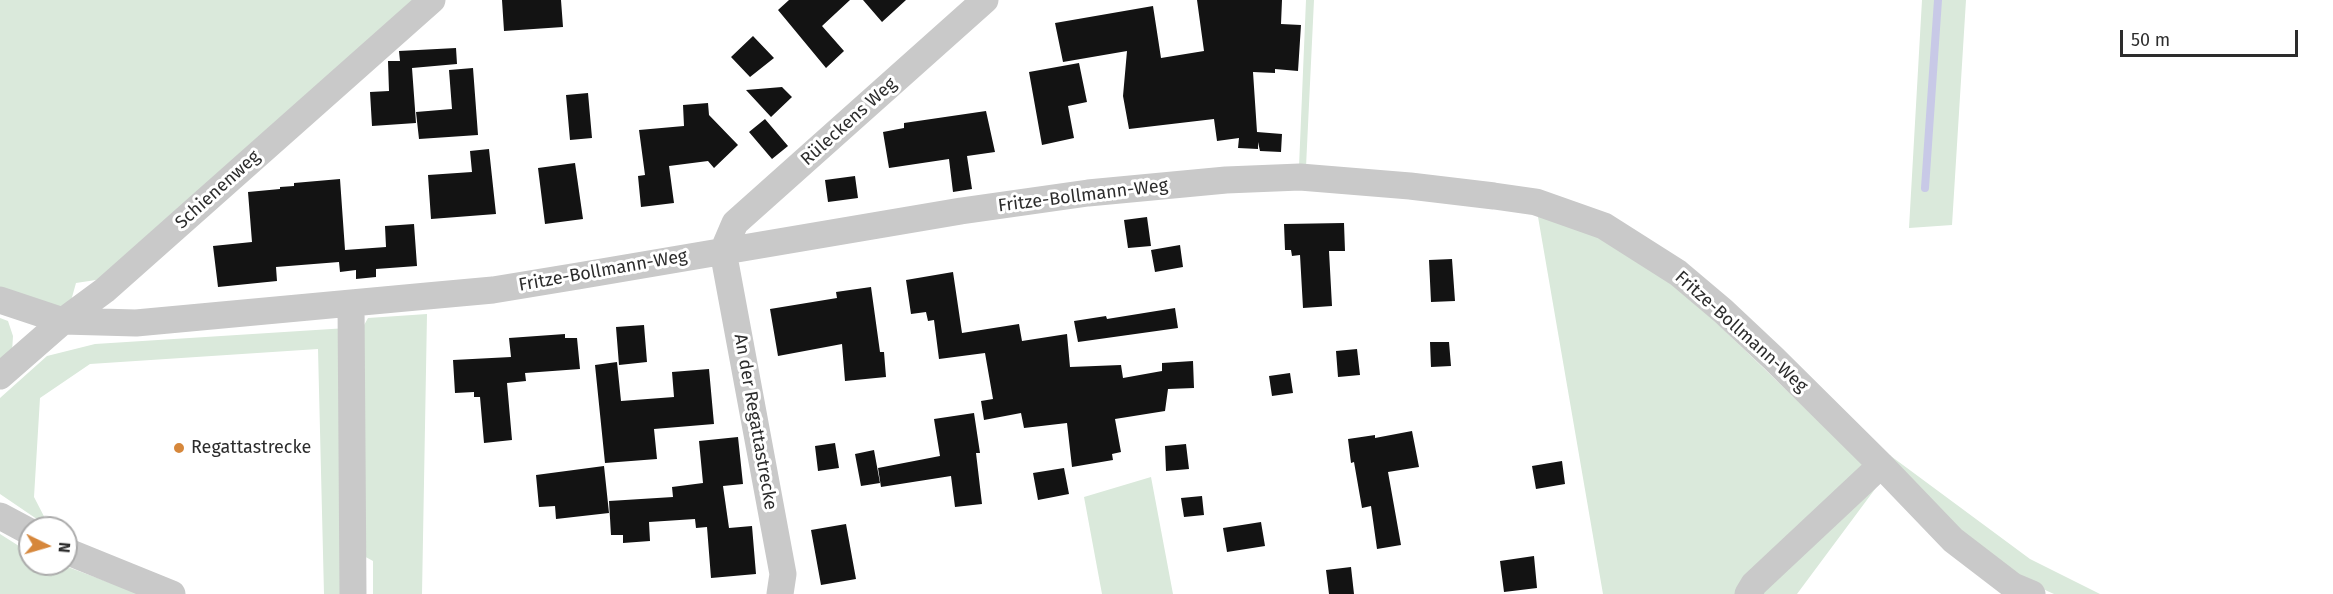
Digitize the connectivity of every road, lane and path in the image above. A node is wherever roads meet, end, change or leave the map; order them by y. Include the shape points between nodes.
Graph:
1 (432, 0) edge
2 (985, 0) edge
3 (723, 251) junction
4 (0, 300) edge
5 (351, 304) junction
6 (63, 321) junction
7 (0, 376) edge
8 (1881, 465) junction
9 (0, 516) edge
10 (18, 526) edge
11 (78, 556) edge
12 (172, 594) edge
13 (353, 594) edge
14 (780, 594) edge
15 (1748, 594) edge
16 (2032, 594) edge

1 - 6 street, Schienenweg via 105,290
2 - 3 street, Rüleckens Weg via 735,223
3 - 5 street, Fritze-Bollmann-Weg via 493,290
3 - 8 street, Fritze-Bollmann-Weg via 994,206 1226,180 1300,177 1536,202 1604,226 1678,273 1724,311
3 - 14 street, An der Regattastrecke via 783,574
4 - 6 street, Fritze-Bollmann-Weg
5 - 6 street, Fritze-Bollmann-Weg via 136,323
5 - 13 street
6 - 7 street, Schienenweg
8 - 15 street via 1754,584
8 - 16 street, Fritze-Bollmann-Weg via 1953,540 2013,585
9 - 10 street
11 - 12 street

